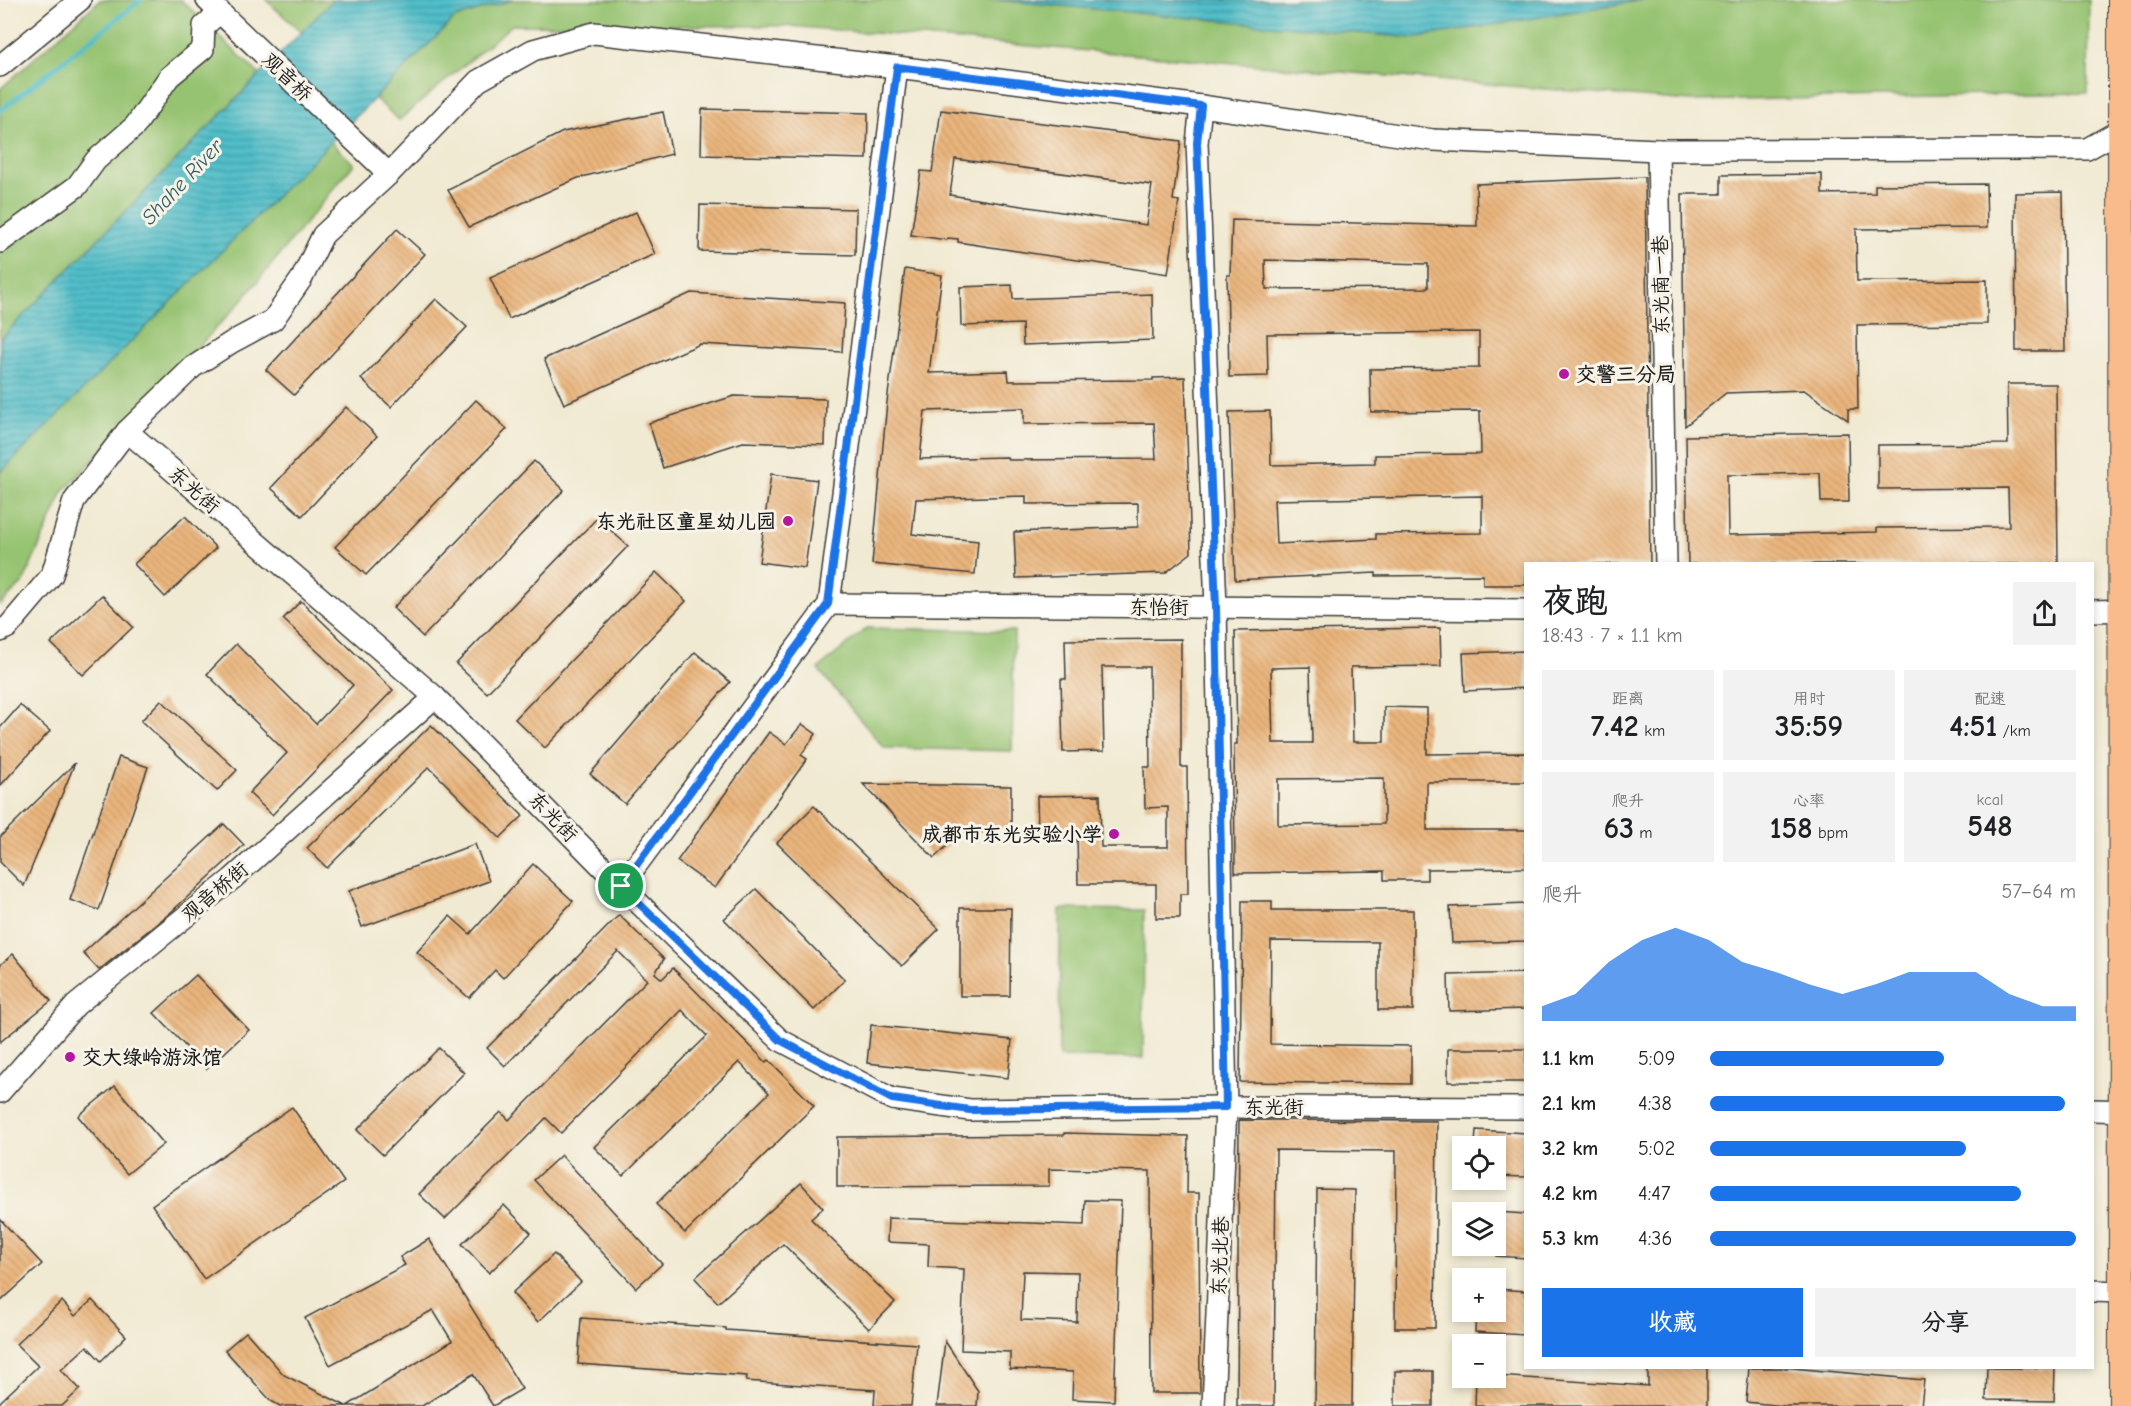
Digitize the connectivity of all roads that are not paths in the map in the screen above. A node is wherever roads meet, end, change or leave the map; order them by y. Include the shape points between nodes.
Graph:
1 (80, 0) edge
2 (2121, 0) edge
3 (213, 6) edge
4 (0, 66) edge
5 (897, 67) junction
6 (1201, 106) junction
7 (2126, 124) edge
8 (1658, 150) junction
9 (389, 174) junction
10 (0, 242) edge
11 (127, 431) junction
12 (1666, 562) edge
13 (828, 604) junction
14 (1216, 607) junction
15 (1524, 610) edge
16 (2126, 610) edge
17 (2094, 611) edge
18 (0, 631) edge
19 (435, 697) junction
20 (621, 886) junction
21 (0, 1092) edge
22 (1226, 1107) junction
23 (1524, 1107) edge
24 (2094, 1110) edge
25 (2127, 1111) edge
26 (2094, 1291) edge
27 (2122, 1292) junction
28 (1213, 1406) edge
29 (2122, 1406) edge

1 - 4 street
2 - 7 main road
3 - 9 street, 观音桥
3 - 10 street via 204,26 203,50 169,77 135,126 96,160 77,186 40,201
5 - 6 street
5 - 9 street via 594,33 533,50 478,81
5 - 13 street
6 - 8 street via 1433,140
6 - 14 street, 东光北巷 via 1197,143
7 - 8 street via 2087,148
7 - 16 main road
8 - 12 street, 东光南一巷
9 - 11 street via 323,234 302,278 273,320 193,367
11 - 18 street via 74,501 52,575 9,627
11 - 19 street, 东光街
13 - 14 street, 东怡街
13 - 20 street
14 - 15 street, 东怡街
14 - 22 street, 东光北巷
16 - 17 street
16 - 25 main road
19 - 20 street, 东光街
19 - 21 street, 观音桥街 via 232,879 76,1005
20 - 22 street, 东光街 via 780,1040 892,1099 970,1110
22 - 23 street, 东光街
22 - 28 street, 东光北巷
24 - 25 street
25 - 27 main road
26 - 27 street
27 - 29 main road

